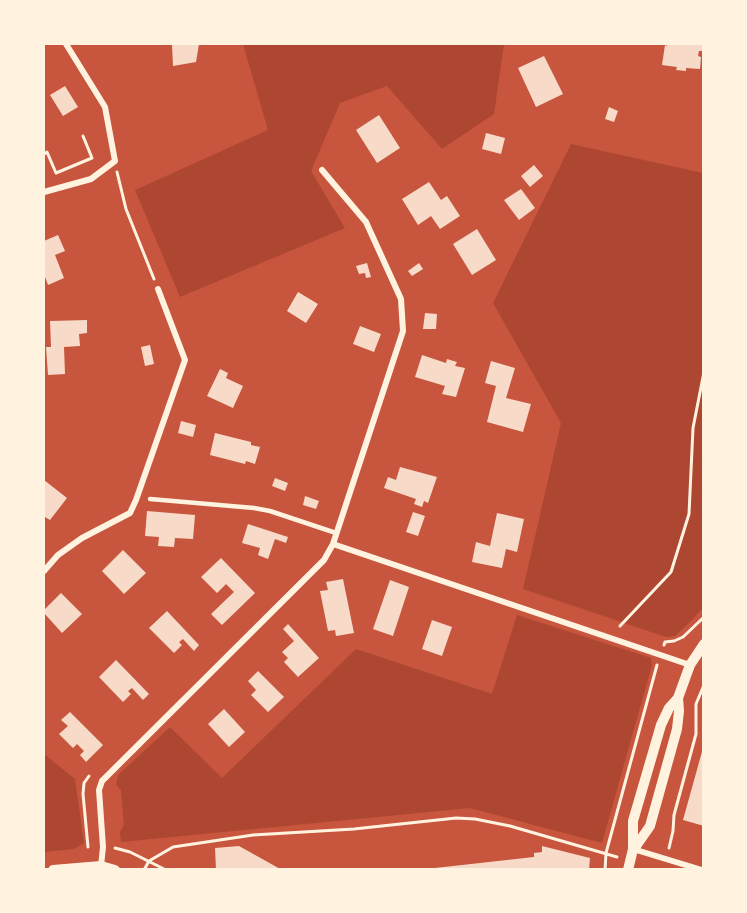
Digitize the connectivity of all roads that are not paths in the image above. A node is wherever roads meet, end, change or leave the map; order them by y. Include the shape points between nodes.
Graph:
1 (66, 44) edge
2 (322, 170) dead end
3 (44, 192) edge
4 (158, 289) road end
5 (150, 500) dead end
6 (336, 533) junction
7 (333, 544) junction
8 (44, 572) edge
9 (704, 644) edge
10 (690, 665) junction
11 (678, 698) junction
12 (633, 849) junction
13 (629, 865) edge
14 (101, 866) junction
15 (53, 870) edge
16 (115, 870) edge
17 (702, 870) edge

1 - 3 street via 105,107 115,162 91,179
2 - 6 street via 366,222 401,299 403,331
4 - 8 street via 185,360 136,500 130,513 82,538 58,555
5 - 6 lane via 254,508
6 - 7 street
7 - 10 street
7 - 14 street via 324,560 102,781
9 - 10 street
10 - 11 street
11 - 12 street via 661,725 633,821
11 - 12 street via 677,729 650,826
12 - 13 street
12 - 17 street
14 - 15 street
14 - 16 street

